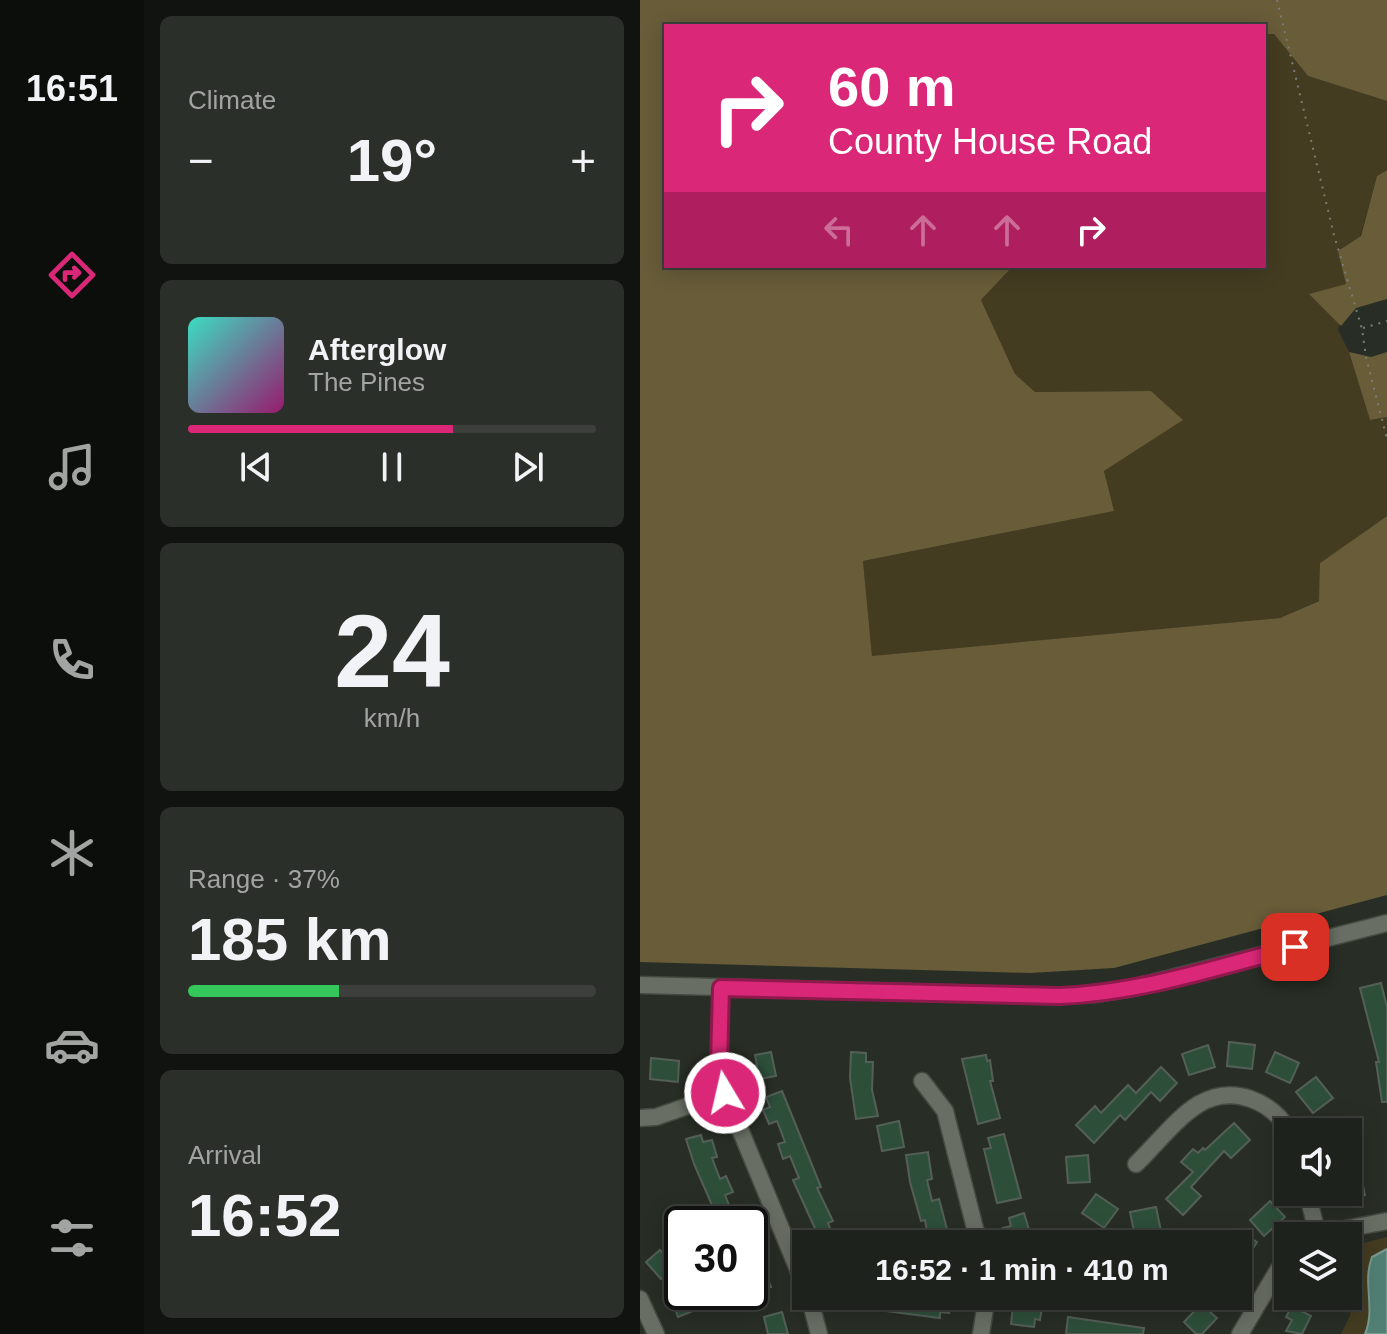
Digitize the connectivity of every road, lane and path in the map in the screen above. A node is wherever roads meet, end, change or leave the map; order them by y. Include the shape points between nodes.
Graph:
1 (1277, 0) edge
2 (1387, 321) edge
3 (1362, 329) junction
4 (1387, 439) edge
5 (1387, 923) edge
6 (640, 985) edge
7 (721, 988) junction
8 (922, 1081) dead end
9 (725, 1093) junction
10 (640, 1118) edge
11 (1280, 1118) edge
12 (1136, 1164) dead end
13 (1387, 1221) edge
14 (1362, 1226) edge
15 (975, 1230) edge
16 (792, 1255) edge
17 (1274, 1277) edge
18 (640, 1299) edge
19 (813, 1310) edge
20 (985, 1310) edge
21 (656, 1334) edge
22 (819, 1334) edge
23 (981, 1334) edge
24 (1240, 1334) edge

1 - 3 path
2 - 3 path
3 - 4 path
5 - 7 street via 1173,979 1094,994
6 - 7 street
7 - 9 street via 719,1064
8 - 15 street via 945,1111
9 - 10 street
9 - 16 street
11 - 12 street via 1257,1100 1218,1097 1196,1105
13 - 14 street
17 - 24 street
18 - 21 street
19 - 22 street
20 - 23 street

